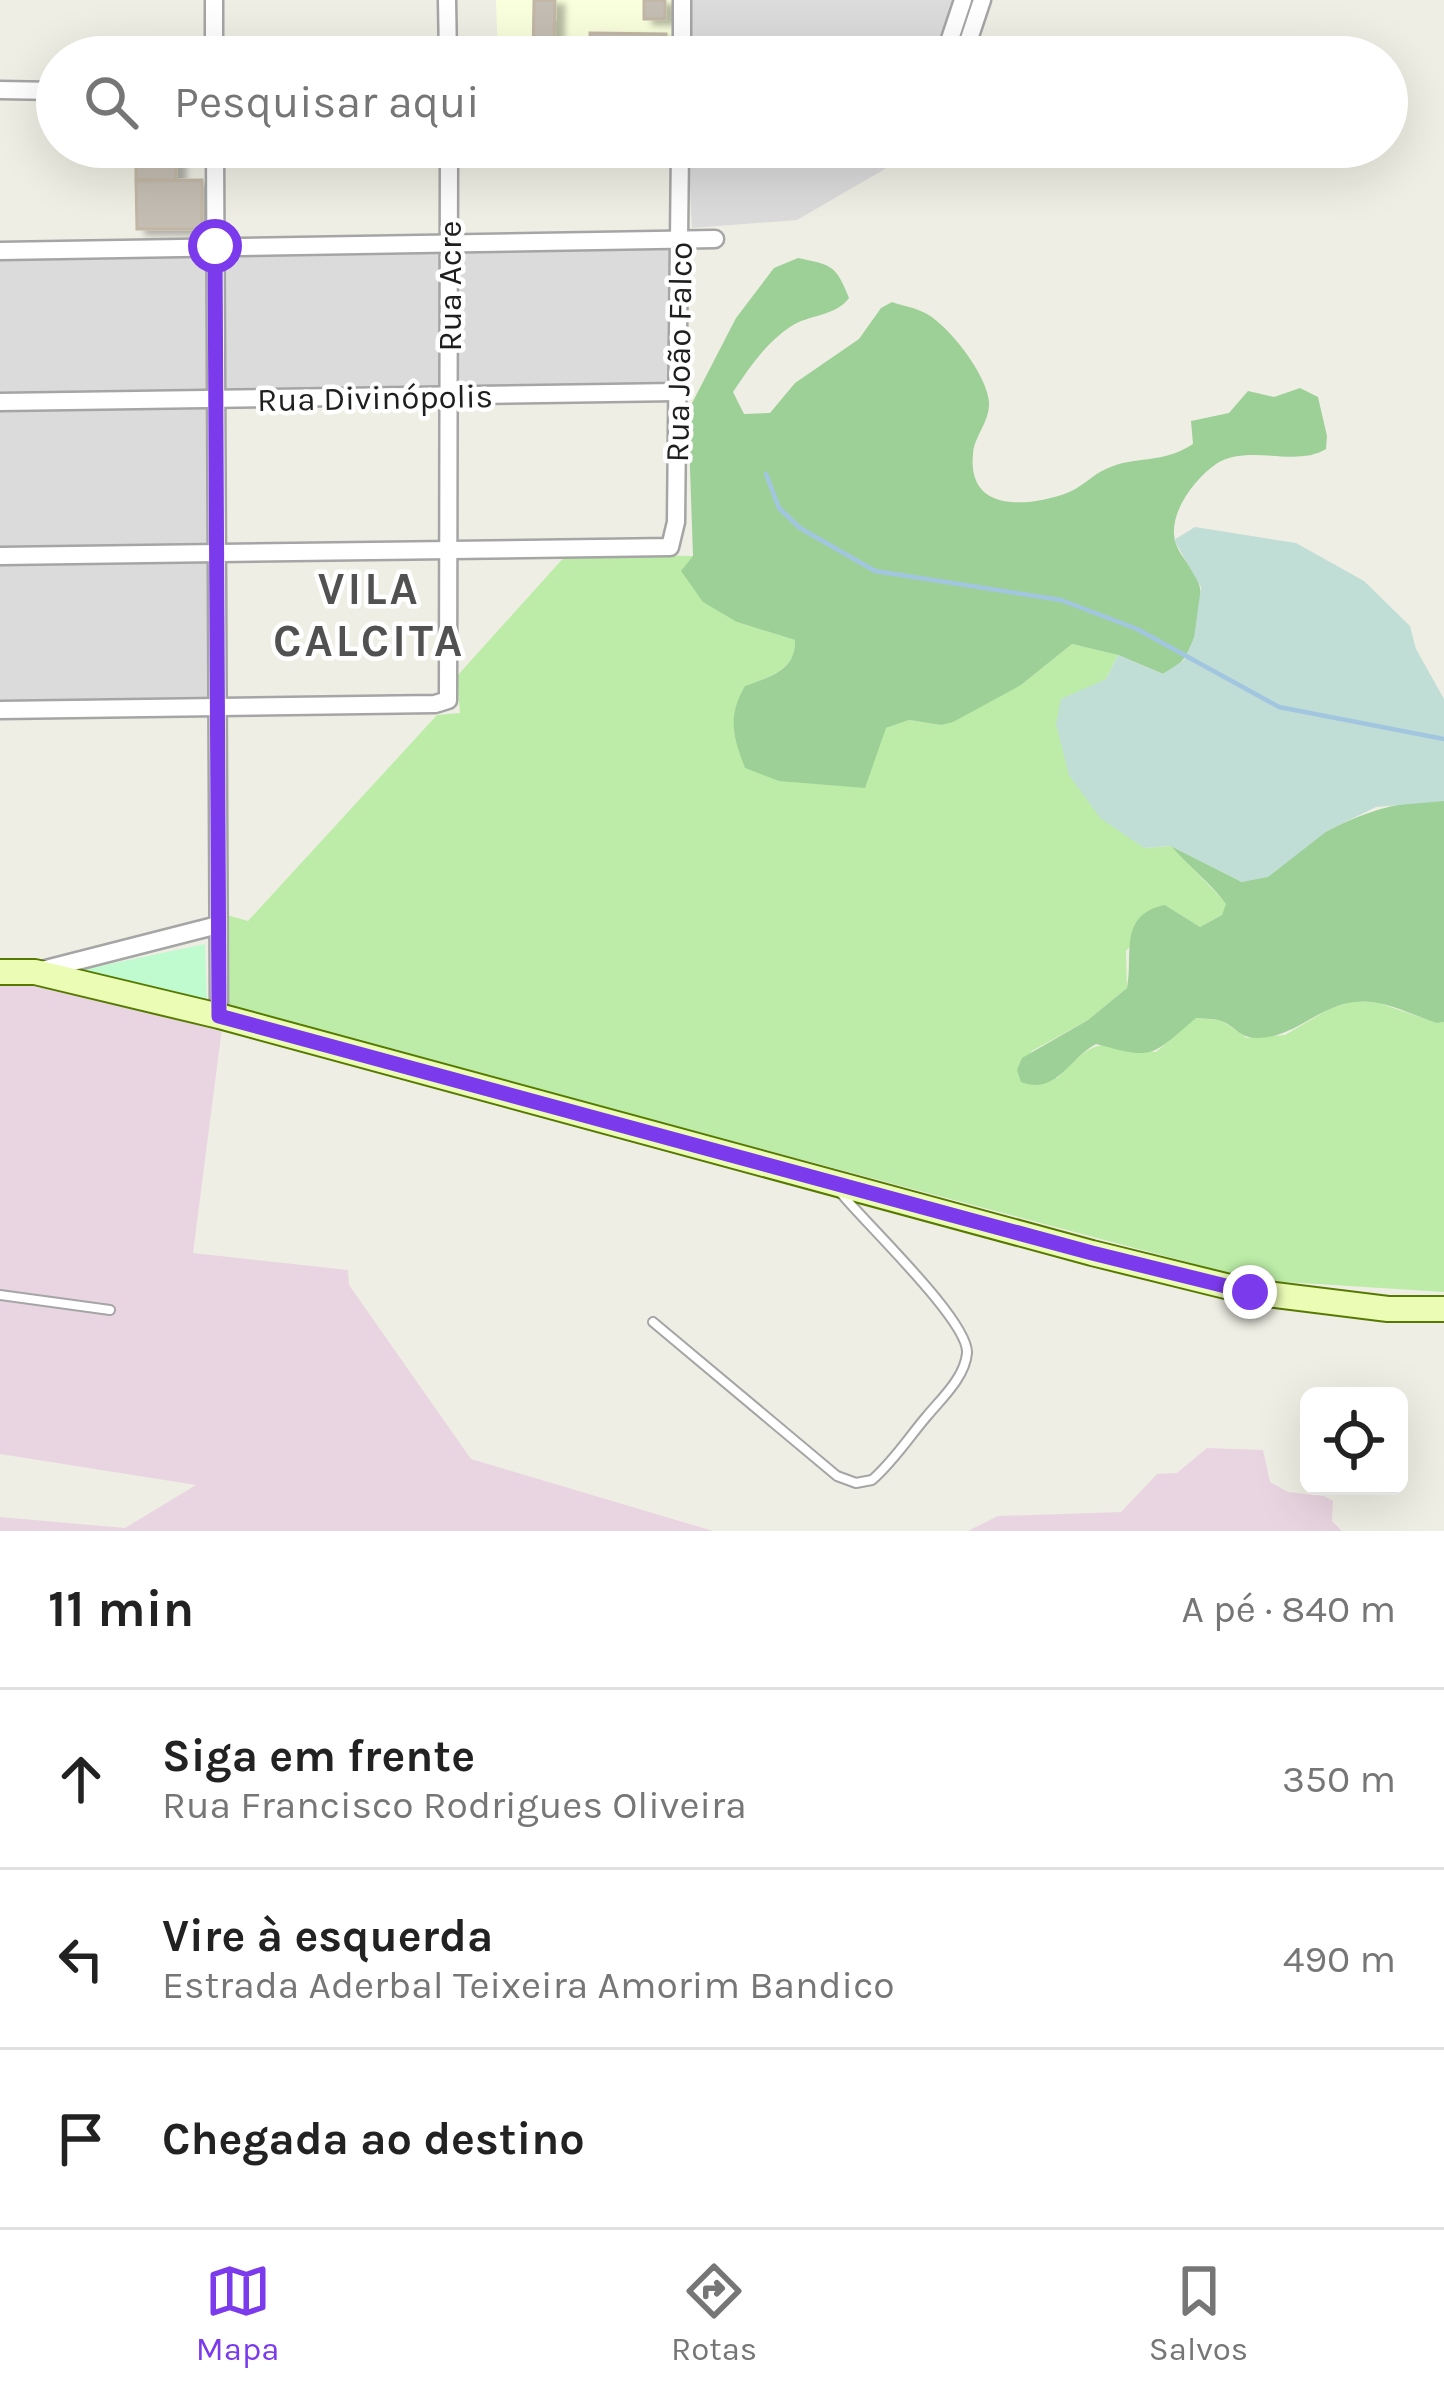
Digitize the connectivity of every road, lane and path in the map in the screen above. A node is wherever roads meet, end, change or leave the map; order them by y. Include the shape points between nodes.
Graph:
1 (214, 0) edge
2 (447, 0) edge
3 (682, 0) edge
4 (964, 0) edge
5 (982, 0) edge
6 (214, 36) edge
7 (448, 36) edge
8 (682, 36) edge
9 (951, 36) edge
10 (970, 36) edge
11 (0, 90) edge
12 (36, 91) edge
13 (215, 168) edge
14 (448, 168) edge
15 (680, 168) edge
16 (679, 239) junction
17 (716, 239) dead end
18 (448, 241) junction
19 (215, 246) junction
20 (0, 251) edge
21 (677, 392) junction
22 (448, 397) junction
23 (216, 399) junction
24 (0, 402) edge
25 (450, 548) junction
26 (217, 552) junction
27 (0, 556) edge
28 (217, 707) junction
29 (0, 710) edge
30 (218, 925) junction
31 (0, 972) edge
32 (34, 972) junction
33 (219, 1016) junction
34 (831, 1182) junction
35 (0, 1295) edge
36 (1444, 1309) edge
37 (110, 1310) dead end
38 (653, 1322) dead end

1 - 6 street
2 - 7 street
3 - 8 street
4 - 9 street
5 - 10 street
11 - 12 street
13 - 19 street
14 - 18 street, Rua Acre
15 - 16 street, Rua João Falco
16 - 17 street
16 - 18 street
16 - 21 street, Rua João Falco
18 - 19 street
18 - 22 street, Rua Acre
19 - 20 street
19 - 23 street
21 - 22 street, Rua Divinópolis
21 - 25 street, Rua João Falco via 670,547
22 - 23 street, Rua Divinópolis
22 - 25 street, Rua Acre
23 - 24 street, Rua Divinópolis
23 - 26 street
25 - 26 street
25 - 28 street, Rua Acre via 450,695 435,704
26 - 27 street
26 - 28 street
28 - 29 street
28 - 30 street
30 - 32 street
30 - 33 street
31 - 32 main road
32 - 33 main road
33 - 34 main road
34 - 36 main road via 1250,1292
34 - 38 lane via 966,1341 961,1372 877,1476 856,1483 838,1476
35 - 37 lane

